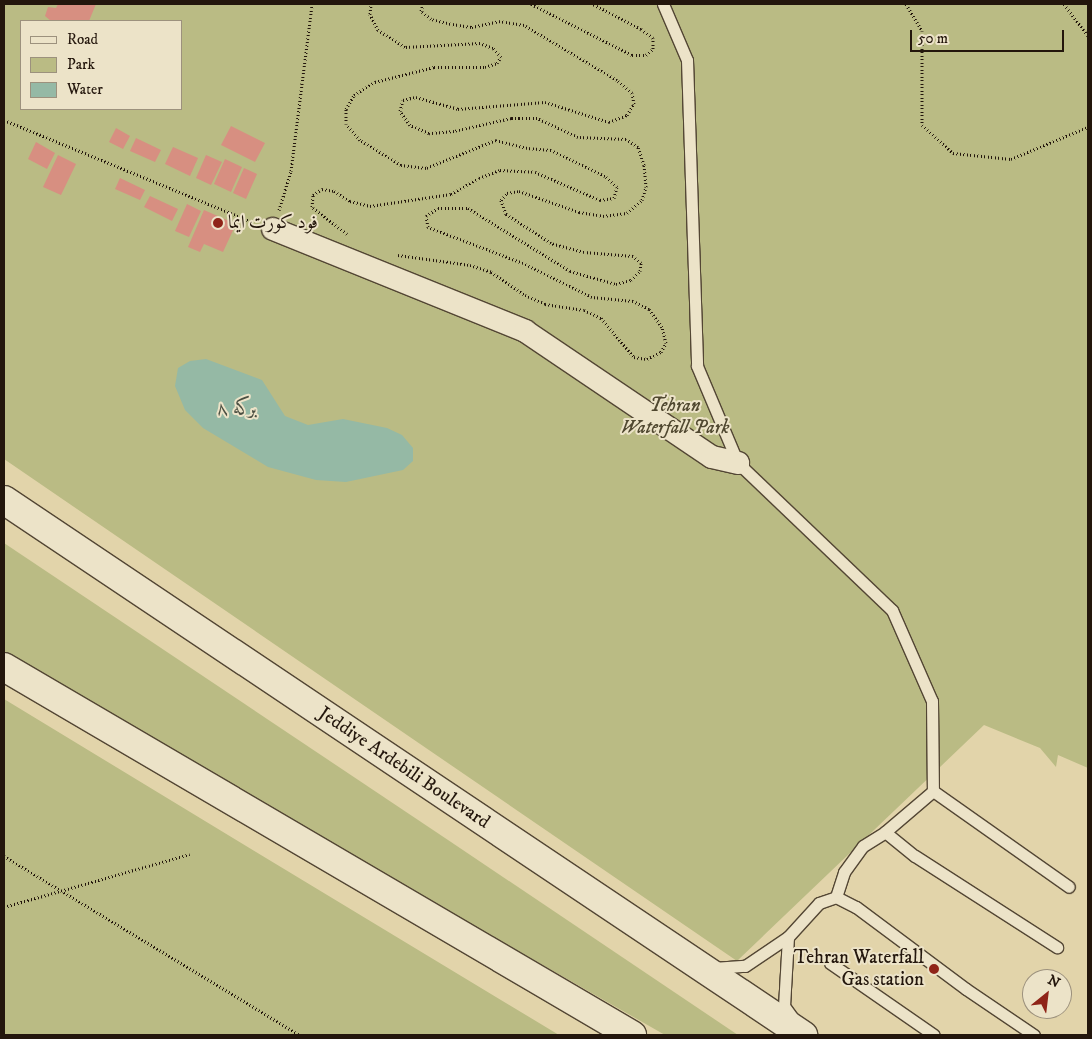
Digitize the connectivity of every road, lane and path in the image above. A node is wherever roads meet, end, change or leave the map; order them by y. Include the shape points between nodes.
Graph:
1 (312, 4) edge
2 (371, 4) edge
3 (423, 4) edge
4 (531, 4) edge
5 (594, 4) edge
6 (663, 4) edge
7 (906, 4) edge
8 (1064, 4) edge
9 (1088, 36) edge
10 (4, 120) edge
11 (1088, 127) edge
12 (273, 229) junction
13 (354, 238) dead end
14 (393, 254) dead end
15 (738, 463) junction
16 (4, 500) edge
17 (4, 667) edge
18 (933, 791) junction
19 (884, 832) junction
20 (190, 854) dead end
21 (4, 856) edge
22 (1069, 887) dead end
23 (61, 891) junction
24 (836, 897) junction
25 (4, 907) edge
26 (788, 937) junction
27 (1058, 947) dead end
28 (830, 962) dead end
29 (704, 968) junction
30 (299, 1035) edge
31 (632, 1035) edge
32 (804, 1035) edge
33 (934, 1035) edge
34 (1034, 1035) edge

1 - 12 path via 291,171
2 - 13 path via 370,14 378,30 405,47 480,43 493,48 501,56 497,63 485,67 434,67 375,82 354,95 346,109 346,124 360,140 401,165 426,168 496,140 551,150 598,172 617,187 614,198 600,200 535,172 500,170 451,194 370,206 350,201 334,191 322,189 313,195 312,207
3 - 14 path via 421,11 431,19 447,23 471,27 500,21 524,25 617,80 632,93 634,104 627,115 609,122 545,102 458,109 416,96 403,100 400,111 410,125 429,132 446,132 511,118 537,118 578,137 626,139 638,147 646,187 642,200 627,213 603,216 578,212 519,191 507,193 501,200 506,214 551,243 584,252 632,256 641,262 640,272 631,280 616,284 570,271 468,208 438,208 426,216 428,227 523,263 592,297 633,301 649,309 662,327 666,343 661,352 648,359 634,357 601,318 584,310 544,304 490,272 470,265
4 - 5 path via 632,55 646,55 653,48 653,38 641,29
6 - 15 lane via 687,60 698,366
7 - 11 path via 922,30 922,126 953,153 1011,159
8 - 9 path
10 - 12 path
12 - 15 street via 525,331 712,457
15 - 18 lane via 892,610 932,701
16 - 29 main road, Jeddiye Ardebili Boulevard
17 - 31 main road
18 - 19 lane
18 - 22 lane
19 - 24 lane via 863,846 844,872
19 - 27 lane via 915,856
20 - 23 path
21 - 23 path
23 - 25 path
23 - 30 path
24 - 26 lane via 819,903
24 - 34 lane via 856,907
26 - 29 lane via 745,966
26 - 32 lane via 784,1006
28 - 33 lane
29 - 32 main road, Jeddiye Ardebili Boulevard

